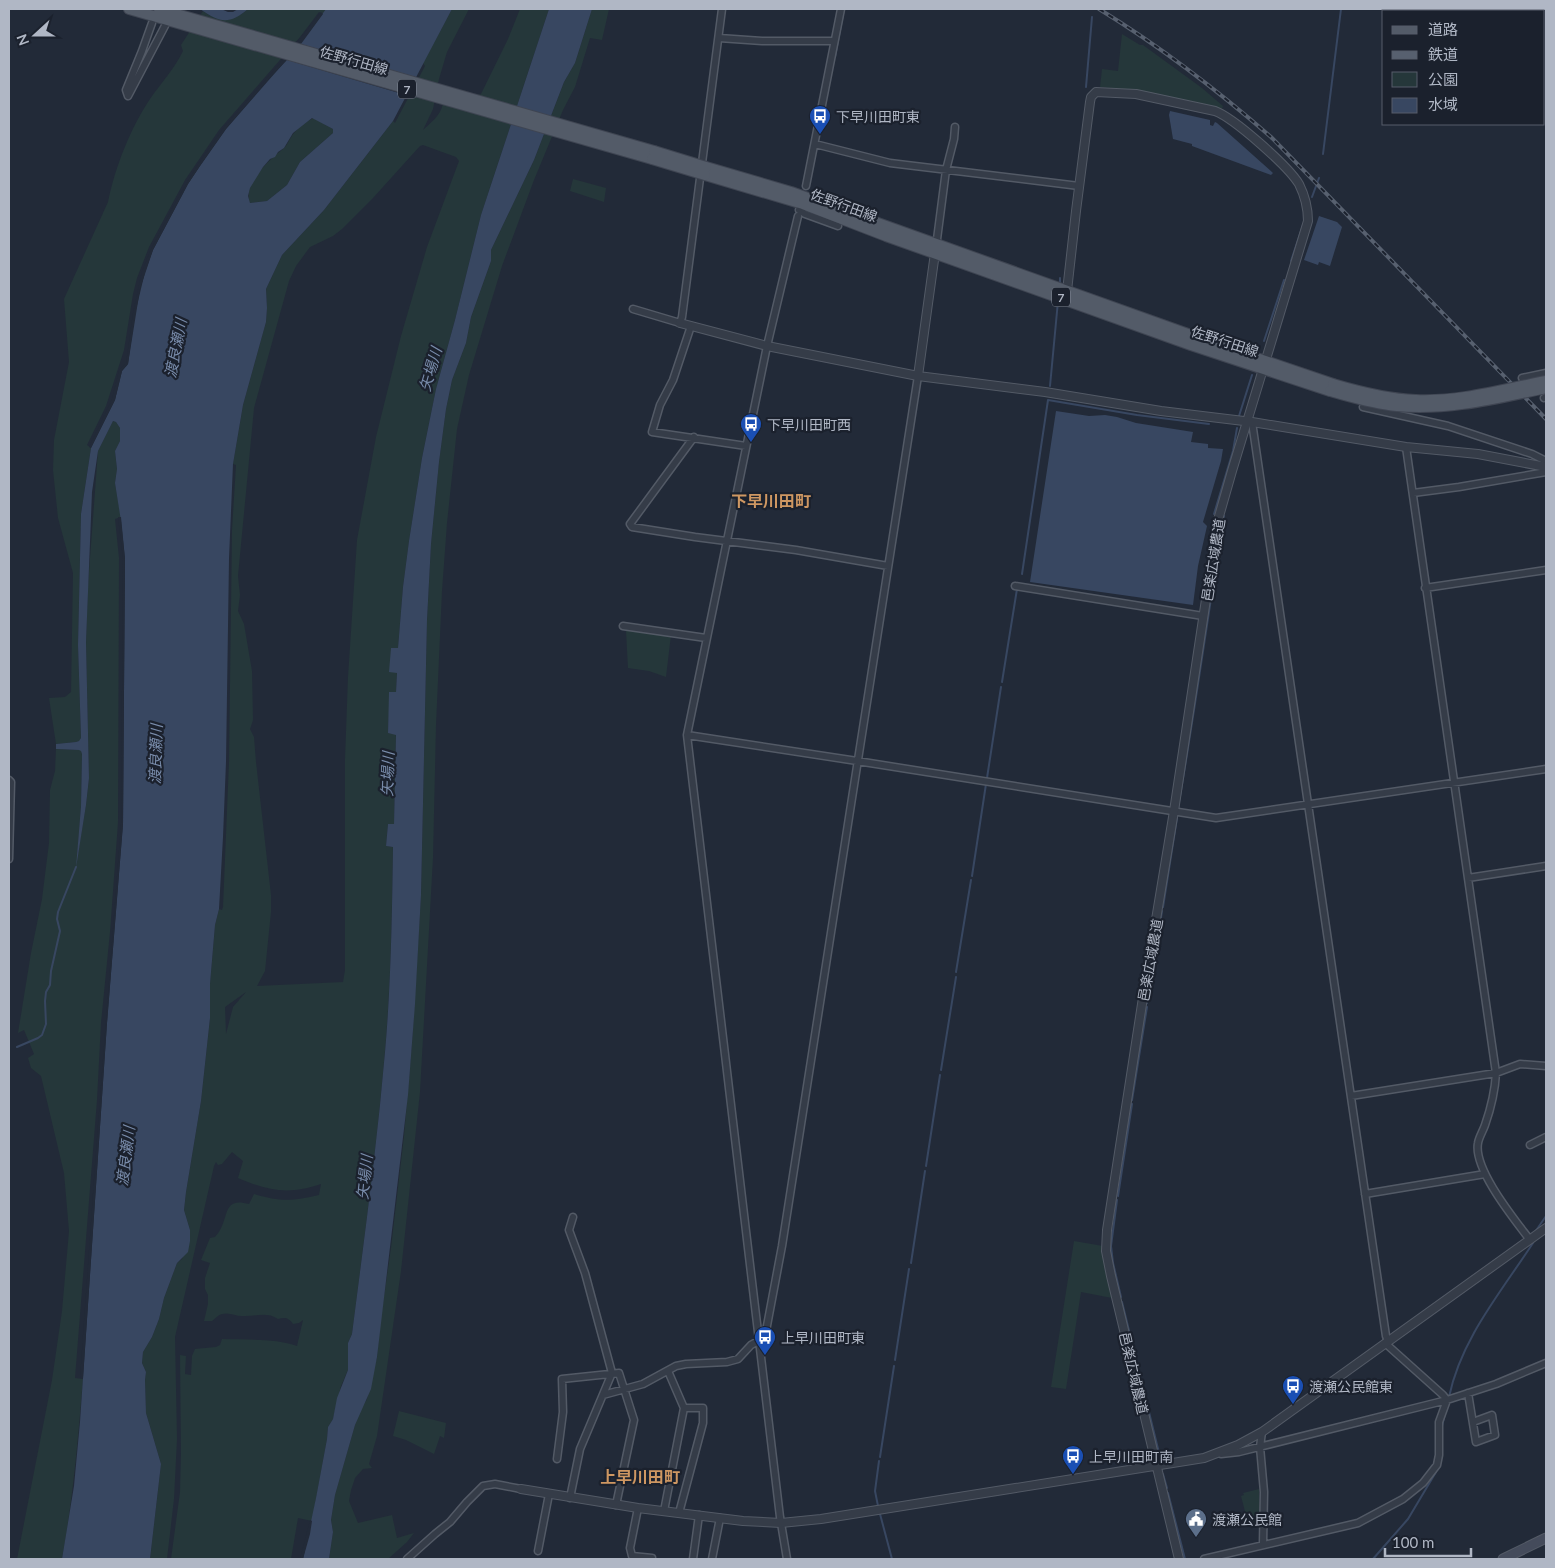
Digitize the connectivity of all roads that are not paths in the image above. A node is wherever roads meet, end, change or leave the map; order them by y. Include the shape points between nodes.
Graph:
1 (129, 9) edge
2 (159, 9) edge
3 (722, 9) edge
4 (841, 9) edge
5 (176, 16) edge
6 (152, 23) dead end
7 (719, 38) junction
8 (834, 41) junction
9 (955, 127) dead end
10 (814, 144) junction
11 (946, 170) junction
12 (705, 171) junction
13 (806, 186) dead end
14 (1079, 186) junction
15 (801, 211) junction
16 (838, 226) dead end
17 (936, 248) junction
18 (1067, 291) junction
19 (633, 308) dead end
20 (680, 323) junction
21 (691, 326) junction
22 (767, 346) junction
23 (1264, 364) junction
24 (1546, 373) edge
25 (918, 376) junction
26 (1522, 378) dead end
27 (1546, 381) edge
28 (1331, 387) junction
29 (1545, 394) edge
30 (1363, 407) dead end
31 (1250, 421) junction
32 (694, 437) junction
33 (746, 446) junction
34 (1406, 447) junction
35 (1546, 461) edge
36 (1546, 467) edge
37 (1546, 472) edge
38 (1413, 493) junction
39 (727, 541) junction
40 (888, 566) junction
41 (1546, 570) edge
42 (1015, 586) dead end
43 (1425, 588) junction
44 (1204, 616) junction
45 (623, 626) dead end
46 (706, 638) junction
47 (687, 735) junction
48 (857, 760) junction
49 (1546, 769) edge
50 (9, 780) edge
51 (1454, 783) junction
52 (1308, 805) junction
53 (1174, 811) junction
54 (9, 859) edge
55 (1546, 866) edge
56 (1468, 878) junction
57 (1546, 1066) edge
58 (1496, 1073) junction
59 (1351, 1096) junction
60 (1546, 1137) edge
61 (1530, 1145) dead end
62 (1485, 1174) junction
63 (1365, 1194) junction
64 (573, 1217) dead end
65 (1546, 1228) edge
66 (1530, 1240) junction
67 (759, 1341) junction
68 (1386, 1342) junction
69 (1546, 1363) edge
70 (668, 1371) junction
71 (612, 1373) junction
72 (624, 1389) junction
73 (1468, 1393) junction
74 (603, 1395) junction
75 (1446, 1400) junction
76 (684, 1408) junction
77 (1473, 1422) junction
78 (1262, 1432) junction
79 (1260, 1447) junction
80 (1219, 1454) junction
81 (557, 1459) dead end
82 (1156, 1466) junction
83 (521, 1489) joint
84 (549, 1494) junction
85 (570, 1498) junction
86 (616, 1505) junction
87 (638, 1508) junction
88 (664, 1511) junction
89 (679, 1513) junction
90 (699, 1515) junction
91 (720, 1518) junction
92 (781, 1522) junction
93 (1546, 1538) edge
94 (1263, 1544) junction
95 (538, 1551) dead end
96 (407, 1559) edge
97 (652, 1559) edge
98 (693, 1559) edge
99 (712, 1559) edge
100 (787, 1559) edge
101 (1179, 1559) edge
102 (1204, 1559) edge
103 (1502, 1559) edge

1 - 5 main road, 佐野行田線 / 7
2 - 5 main road, 佐野行田線 / 7
3 - 7 street
4 - 8 street
5 - 6 street via 128,96 126,90
5 - 12 main road, 佐野行田線 / 7, bridge
7 - 8 street
7 - 20 street
8 - 10 street
9 - 11 street
10 - 11 street via 890,164
10 - 13 street
11 - 14 street
11 - 17 street
12 - 15 main road, 佐野行田線 / 7
12 - 17 main road, 佐野行田線 / 7 via 791,192
14 - 18 street, 邑楽広域農道
14 - 23 street, 邑楽広域農道 via 1091,97 1099,91 1136,94 1218,113 1279,162 1299,185 1308,221
15 - 16 street
15 - 17 main road, 佐野行田線 / 7
15 - 22 street
17 - 18 main road, 佐野行田線 / 7
17 - 23 main road, 佐野行田線 / 7 via 1190,345
17 - 25 street
18 - 23 main road, 佐野行田線 / 7
19 - 20 street
20 - 21 street
21 - 22 street
21 - 32 street via 652,432
22 - 25 street
22 - 33 street
23 - 28 main road, 佐野行田線 / 7
23 - 31 street, 邑楽広域農道
24 - 26 street
25 - 31 street
25 - 40 street
27 - 28 main road, 佐野行田線 / 7, bridge via 1464,396 1417,400
28 - 29 main road, 佐野行田線 / 7, bridge via 1376,403 1418,407
30 - 35 street via 1448,426
31 - 34 street
31 - 44 street, 邑楽広域農道 via 1218,520
31 - 52 street
32 - 33 street
32 - 39 street via 630,524 635,528
33 - 39 street
34 - 36 street via 1478,454
34 - 38 street
37 - 38 street
38 - 43 street
39 - 40 street
39 - 46 street
40 - 48 street
41 - 43 street
42 - 44 street
43 - 51 street
44 - 53 street, 邑楽広域農道
45 - 46 street
46 - 47 street
47 - 48 street
47 - 67 street
48 - 53 street
48 - 67 street via 782,1246 766,1331
49 - 51 street
50 - 54 street
51 - 52 street
51 - 56 street
52 - 53 street via 1216,818
52 - 59 street
53 - 82 street, 邑楽広域農道 via 1106,1241 1107,1261
55 - 56 street
56 - 58 street
57 - 58 street via 1520,1064
58 - 59 street
58 - 62 street via 1493,1099 1478,1144
59 - 63 street
60 - 61 street
62 - 63 street
62 - 66 street
63 - 68 street
64 - 71 street via 569,1230 585,1273
65 - 66 street
66 - 68 street
67 - 70 street via 733,1361 686,1364
67 - 92 street
68 - 75 street
68 - 78 street
69 - 73 street
70 - 72 street via 643,1384
70 - 76 street
71 - 72 street via 619,1373
71 - 74 street
71 - 81 street via 562,1379 563,1412
72 - 74 street
72 - 86 street via 634,1420
73 - 75 street
73 - 77 street
74 - 85 street via 580,1449
75 - 79 street
75 - 94 street via 1439,1422 1437,1465 1423,1484 1403,1499 1358,1523
76 - 88 street
76 - 89 street via 703,1408 703,1423
77 - 77 street via 1476,1442 1495,1435 1492,1415
78 - 79 street
78 - 80 street
79 - 80 street
79 - 94 street via 1264,1492
80 - 82 street
82 - 92 street via 821,1519
82 - 101 street, 邑楽広域農道
83 - 84 street
83 - 96 street via 495,1484 483,1486 450,1522
84 - 85 street
84 - 95 street
85 - 86 street
86 - 87 street
87 - 88 street
87 - 97 street via 630,1548 632,1556
88 - 89 street
89 - 90 street
90 - 91 street
90 - 98 street
91 - 92 street
91 - 99 street
92 - 100 street
93 - 103 main road
94 - 102 street

